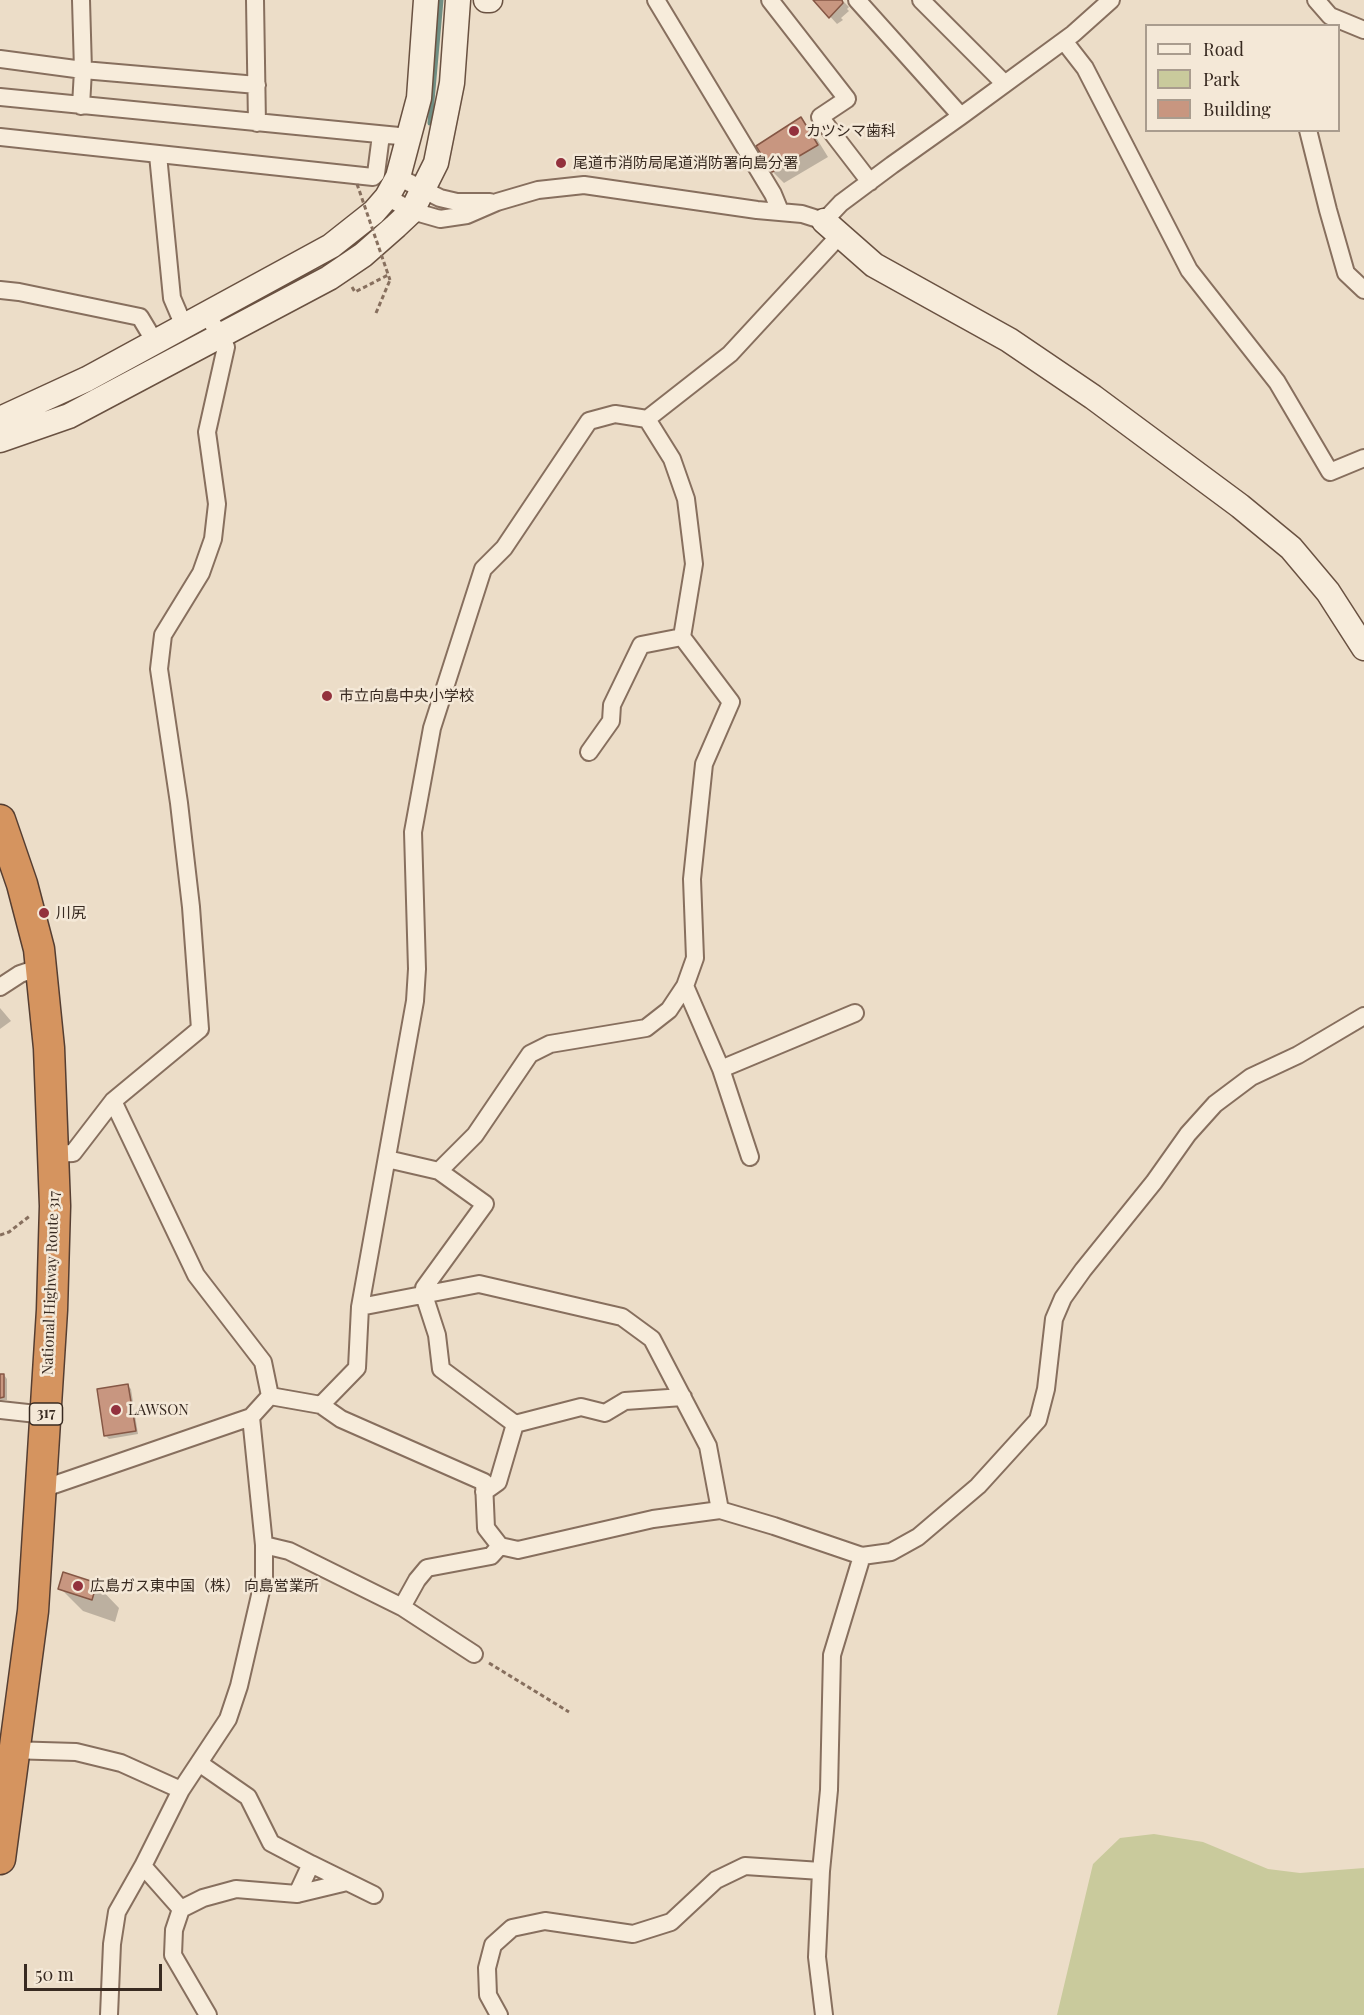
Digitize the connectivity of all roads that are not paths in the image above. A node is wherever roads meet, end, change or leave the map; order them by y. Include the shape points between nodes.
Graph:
1 (81, 0) edge
2 (255, 0) edge
3 (426, 0) edge
4 (458, 0) edge
5 (486, 0) edge
6 (490, 0) edge
7 (656, 0) edge
8 (770, 0) edge
9 (857, 0) edge
10 (921, 0) edge
11 (1111, 0) edge
12 (1316, 0) edge
13 (1364, 30) edge
14 (1064, 40) junction
15 (0, 59) edge
16 (83, 70) junction
17 (1004, 83) junction
18 (257, 85) junction
19 (0, 97) edge
20 (81, 106) junction
21 (961, 116) junction
22 (257, 123) junction
23 (1308, 132) edge
24 (381, 135) junction
25 (0, 137) edge
26 (409, 137) junction
27 (158, 155) junction
28 (870, 182) junction
29 (393, 187) junction
30 (418, 201) junction
31 (497, 202) junction
32 (780, 211) junction
33 (832, 228) junction
34 (0, 290) edge
35 (1364, 291) edge
36 (207, 314) junction
37 (184, 326) junction
38 (219, 336) junction
39 (155, 342) junction
40 (0, 419) edge
41 (647, 419) junction
42 (0, 440) edge
43 (1364, 458) edge
44 (682, 637) junction
45 (1364, 648) edge
46 (589, 752) dead end
47 (0, 820) edge
48 (41, 968) junction
49 (685, 986) junction
50 (0, 987) edge
51 (855, 1013) dead end
52 (1364, 1016) edge
53 (721, 1069) junction
54 (113, 1101) junction
55 (54, 1154) junction
56 (750, 1157) dead end
57 (387, 1159) junction
58 (439, 1171) junction
59 (424, 1295) junction
60 (360, 1307) junction
61 (270, 1396) junction
62 (683, 1397) junction
63 (321, 1405) junction
64 (0, 1410) edge
65 (46, 1415) junction
66 (251, 1416) junction
67 (515, 1424) junction
68 (42, 1490) junction
69 (484, 1492) junction
70 (720, 1510) junction
71 (264, 1545) junction
72 (500, 1546) junction
73 (862, 1556) junction
74 (402, 1607) junction
75 (474, 1654) road end
76 (7, 1749) edge
77 (199, 1763) junction
78 (181, 1790) junction
79 (0, 1858) edge
80 (311, 1864) junction
81 (143, 1866) junction
82 (821, 1871) junction
83 (347, 1882) junction
84 (297, 1894) junction
85 (374, 1894) dead end
86 (181, 1909) junction
87 (109, 2015) edge
88 (208, 2015) edge
89 (499, 2015) edge
90 (824, 2015) edge

1 - 16 street
2 - 18 street
3 - 26 street via 419,99
4 - 30 street via 452,83 436,163
5 - 6 street
7 - 32 street
8 - 28 street via 848,99 820,117
9 - 21 street
10 - 17 street
11 - 14 street
12 - 13 street via 1330,16
14 - 17 street
14 - 43 street via 1085,68 1189,270 1277,382 1330,472
15 - 16 street
16 - 18 street
16 - 20 street
17 - 21 street
18 - 22 street
19 - 20 street
20 - 22 street
21 - 28 street
22 - 24 street
23 - 35 street via 1346,273
24 - 26 street
24 - 27 street via 373,177
25 - 27 street
26 - 29 street
27 - 37 street via 172,298
28 - 33 street via 841,203
29 - 30 street
29 - 30 street
29 - 36 street via 374,212 331,246
30 - 31 street
30 - 31 street via 440,219 467,215
30 - 38 street via 363,255 329,278
31 - 32 street via 538,190 584,185
32 - 33 street via 802,214
33 - 41 street via 730,354
33 - 45 street via 874,265 1009,340 1093,397 1240,506 1290,548 1328,592
34 - 39 street via 140,317
36 - 37 street
36 - 38 street
37 - 39 street
38 - 42 street via 69,416
38 - 54 street via 226,347 207,432 216,504 213,539 201,573 163,635 159,669 191,907 200,1029
39 - 40 street
41 - 44 street via 672,459 686,499 694,564
41 - 57 street via 615,414 589,421 504,548 483,569 432,728 413,832 415,1001
44 - 46 street via 641,645 612,705 611,721
44 - 49 street via 731,702 705,764 692,879 695,958
47 - 48 highway, National Highway Route 317 / 317 via 22,884
48 - 50 street via 20,974
48 - 55 highway, National Highway Route 317 / 317
49 - 53 street
49 - 58 street via 669,1010 646,1028 550,1044 530,1054 475,1135
51 - 53 street
52 - 73 street via 1251,1077 1215,1104 1063,1298 1053,1319 1046,1389 1038,1420 978,1486 918,1537 891,1552
53 - 56 street
54 - 55 street via 73,1153
54 - 61 street via 196,1275 263,1362
55 - 65 highway, National Highway Route 317 / 317
57 - 58 street
57 - 60 street
58 - 59 street via 485,1204 424,1288
59 - 60 street
59 - 62 street via 478,1284 622,1317 652,1339
59 - 67 street via 437,1335 441,1369
60 - 63 street via 357,1368
61 - 63 street
61 - 66 street
62 - 67 street via 625,1401 604,1413 581,1407
62 - 70 street via 708,1446
63 - 69 street via 341,1419 484,1482
64 - 65 street
65 - 68 highway, National Highway Route 317 / 317
66 - 68 street
66 - 71 street
67 - 69 street via 498,1482
68 - 76 highway, National Highway Route 317 / 317 via 33,1611
69 - 72 street via 486,1528
70 - 72 street via 653,1519 518,1550
70 - 73 street
71 - 74 street via 289,1551
71 - 77 street via 264,1578 239,1686 228,1719
72 - 74 street via 491,1556 427,1568
73 - 82 street via 831,1655 829,1790
74 - 75 street
76 - 78 street via 76,1752 121,1763
76 - 79 highway, National Highway Route 317 / 317
77 - 78 street
77 - 80 street via 248,1797 271,1843
78 - 81 street
80 - 83 street
80 - 84 street
81 - 86 street
81 - 87 street via 117,1912
82 - 89 street via 745,1866 716,1880 671,1922 633,1934 545,1920 512,1928 492,1945 487,1968 488,1995
82 - 90 street via 817,1958
83 - 84 street
83 - 85 street
84 - 86 street via 236,1889
86 - 88 street via 174,1930 173,1954

